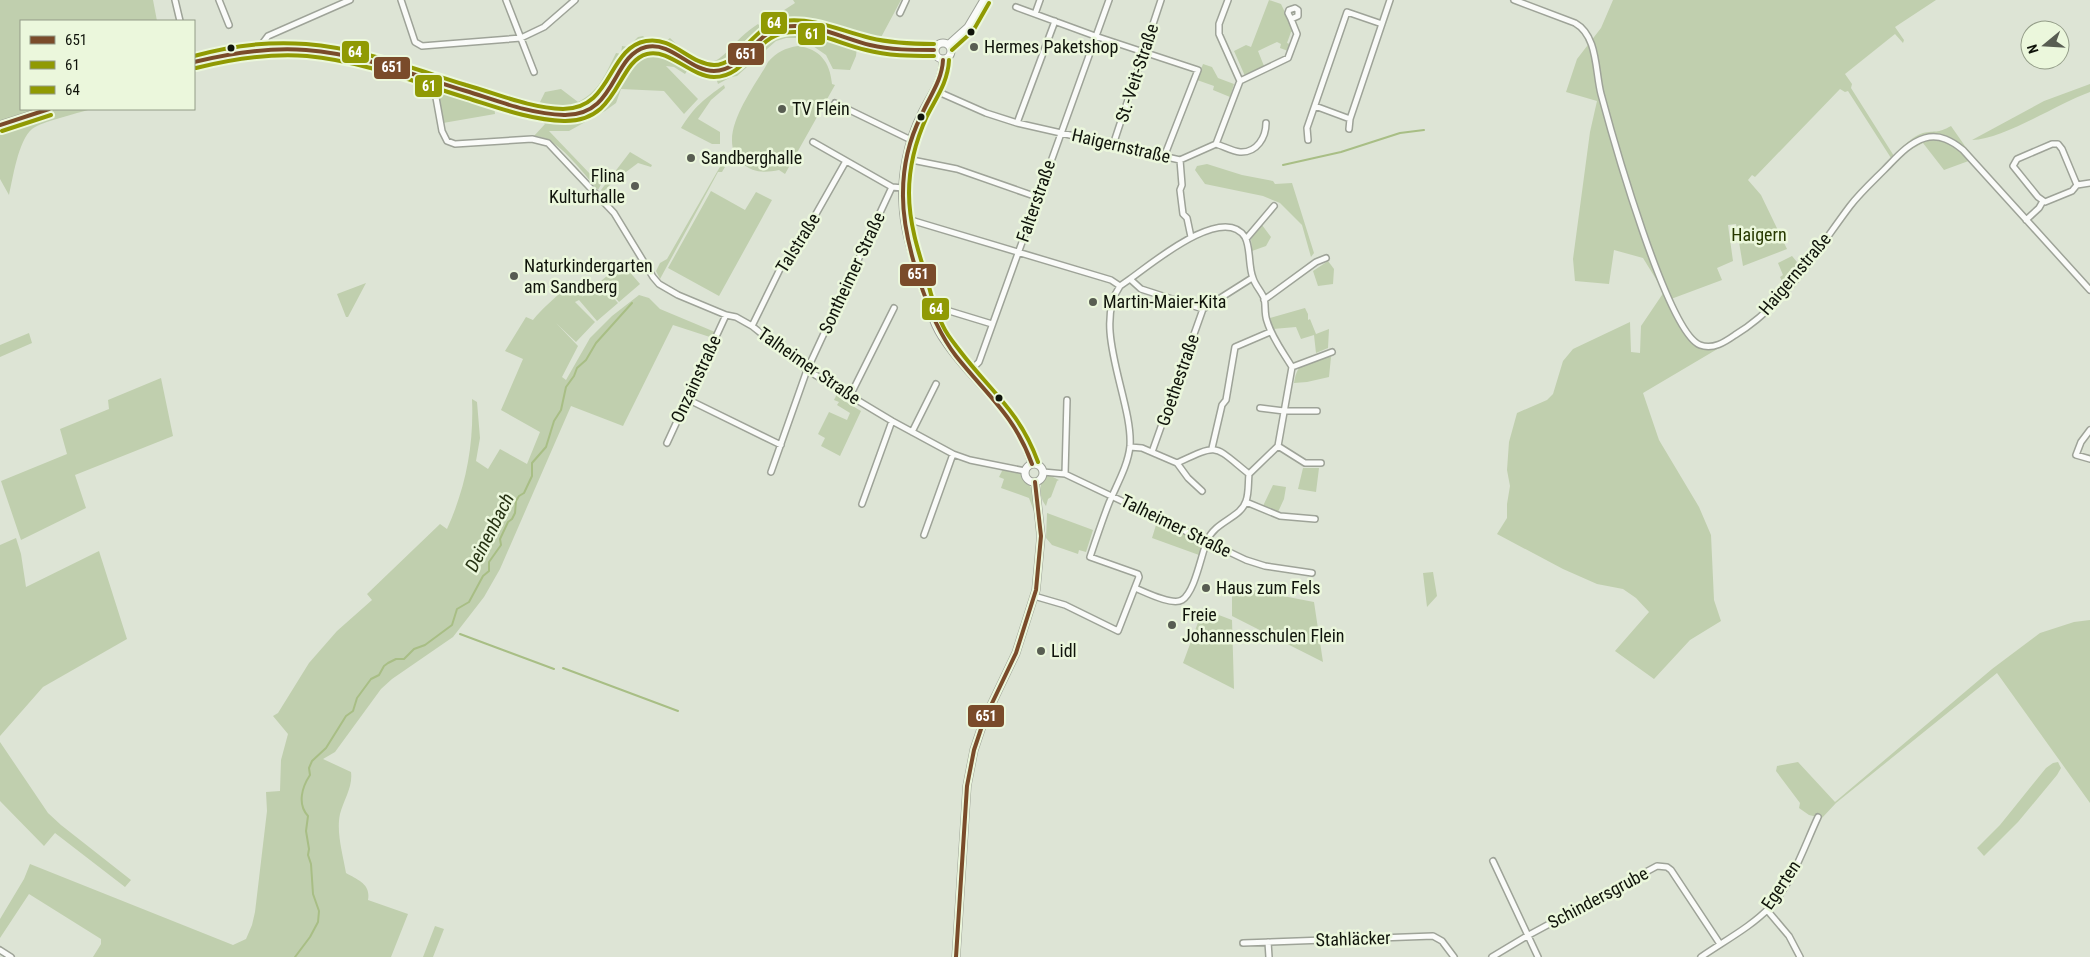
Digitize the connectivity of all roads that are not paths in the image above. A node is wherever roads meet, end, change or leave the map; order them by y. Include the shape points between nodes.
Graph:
1 (175, 0) edge
2 (219, 0) edge
3 (350, 0) edge
4 (401, 0) edge
5 (506, 0) edge
6 (562, 0) edge
7 (575, 0) edge
8 (906, 0) edge
9 (984, 0) edge
10 (1040, 0) edge
11 (1109, 0) edge
12 (1161, 0) edge
13 (1228, 0) edge
14 (1390, 0) edge
15 (1514, 0) edge
16 (566, 7) junction
17 (1016, 7) dead end
18 (900, 13) dead end
19 (1035, 14) junction
20 (1291, 19) dead end
21 (180, 20) edge
22 (1055, 21) junction
23 (1382, 24) junction
24 (228, 25) dead end
25 (1095, 36) junction
26 (521, 38) junction
27 (948, 45) junction
28 (261, 50) junction
29 (934, 50) junction
30 (1145, 52) junction
31 (943, 60) junction
32 (195, 62) edge
33 (534, 72) dead end
34 (433, 81) junction
35 (1240, 81) junction
36 (934, 90) junction
37 (835, 103) dead end
38 (1315, 106) junction
39 (46, 110) edge
40 (1350, 119) junction
41 (1017, 123) junction
42 (1266, 123) dead end
43 (0, 125) edge
44 (1349, 129) dead end
45 (1061, 131) junction
46 (911, 140) junction
47 (1308, 140) dead end
48 (813, 142) dead end
49 (1216, 144) junction
50 (1113, 145) junction
51 (1164, 157) junction
52 (907, 159) junction
53 (1180, 160) junction
54 (846, 161) junction
55 (2090, 183) edge
56 (2077, 185) junction
57 (892, 186) junction
58 (903, 188) junction
59 (1038, 197) junction
60 (2042, 201) junction
61 (1274, 206) dead end
62 (904, 218) junction
63 (2026, 220) junction
64 (1191, 237) junction
65 (1246, 239) junction
66 (1018, 252) junction
67 (1326, 258) dead end
68 (1252, 278) junction
69 (1130, 279) junction
70 (1120, 286) junction
71 (2090, 290) edge
72 (1264, 300) junction
73 (894, 308) dead end
74 (1202, 309) junction
75 (946, 310) dead end
76 (726, 315) junction
77 (992, 324) junction
78 (752, 326) junction
79 (1270, 332) junction
80 (1332, 352) dead end
81 (1292, 367) junction
82 (808, 370) junction
83 (970, 371) junction
84 (936, 384) dead end
85 (850, 396) junction
86 (687, 399) junction
87 (1068, 400) dead end
88 (1260, 408) dead end
89 (1284, 411) junction
90 (1317, 411) dead end
91 (892, 421) junction
92 (2090, 430) edge
93 (912, 432) junction
94 (667, 443) dead end
95 (781, 445) junction
96 (1278, 446) junction
97 (1130, 447) junction
98 (1212, 448) junction
99 (1152, 452) junction
100 (953, 454) junction
101 (2090, 459) edge
102 (1177, 462) junction
103 (1321, 462) dead end
104 (1032, 464) junction
105 (1025, 471) junction
106 (771, 472) dead end
107 (1043, 472) junction
108 (1065, 474) junction
109 (1249, 474) junction
110 (1036, 482) junction
111 (1202, 491) dead end
112 (1113, 496) junction
113 (1246, 502) junction
114 (862, 504) dead end
115 (1315, 519) dead end
116 (924, 535) dead end
117 (1207, 540) junction
118 (1312, 573) dead end
119 (1134, 588) junction
120 (1034, 596) junction
121 (1818, 817) dead end
122 (1493, 861) dead end
123 (1767, 910) junction
124 (1527, 936) junction
125 (1268, 942) junction
126 (1243, 943) dead end
127 (1720, 944) junction
128 (0, 950) edge
129 (11, 957) edge
130 (956, 957) edge
131 (1269, 957) edge
132 (1454, 957) edge
133 (1492, 957) edge
134 (1538, 957) edge
135 (1701, 957) edge
136 (1800, 957) edge

1 - 21 street
2 - 24 street
3 - 28 street via 268,36
4 - 26 street via 415,42 422,46
5 - 26 street
6 - 16 street
7 - 16 street
8 - 18 street
9 - 27 main road via 968,26
10 - 19 street
11 - 25 street, Falterstraße
12 - 30 street, St.-Veit-Straße
13 - 35 street via 1219,24 1219,34
14 - 23 street
15 - 63 street, Haigernstraße via 1575,23 1587,34 1627,181 1657,270 1694,342 1714,346 1759,318 1803,270 1862,192 1907,148 1926,138 1944,138 1955,143
16 - 26 street via 544,27
17 - 19 street
19 - 22 street
20 - 35 street via 1297,34 1288,58
22 - 25 street
22 - 41 street
23 - 38 street via 1347,12
23 - 40 street
25 - 30 street
25 - 45 street, Falterstraße
26 - 33 street
27 - 29 main road via 940,43
27 - 31 main road via 951,53
28 - 32 main road
28 - 34 main road via 328,53
29 - 31 main road via 936,57
29 - 34 main road via 902,51 798,25 780,27 760,37 736,62 717,70 701,68 666,49 646,47 630,55 612,90 602,101 582,113 556,116
30 - 50 street, St.-Veit-Straße
30 - 51 street via 1198,70
31 - 36 main road via 943,69
34 - 76 street, Talheimer Straße via 442,131 447,141 456,144 532,139 548,143 622,224 655,280
35 - 49 street
36 - 41 street, Haigernstraße
36 - 46 main road
37 - 46 street
38 - 40 street
38 - 47 street via 1307,128
39 - 43 main road
40 - 44 street
41 - 45 street, Haigernstraße
42 - 49 street via 1262,142 1245,151
45 - 50 street, Haigernstraße
45 - 59 street, Falterstraße
46 - 52 main road
48 - 54 street
49 - 53 street, Haigernstraße
50 - 51 street, Haigernstraße
51 - 53 street, Haigernstraße
52 - 58 main road
52 - 59 street via 956,168
53 - 64 street via 1180,190
54 - 57 street
54 - 78 street, Talstraße via 788,265 781,267
55 - 56 street
56 - 60 street via 2072,191 2048,202
56 - 60 street via 2058,144 2020,157 2014,162 2014,170
57 - 58 street
57 - 82 street, Sontheimer Straße
58 - 62 main road
59 - 66 street, Falterstraße
60 - 63 street
61 - 65 street
62 - 66 street
62 - 83 main road via 910,247 937,328
63 - 71 street, Haigernstraße
64 - 65 street via 1225,227 1241,232
64 - 69 street
65 - 68 street
66 - 70 street via 1111,280
66 - 77 street, Falterstraße
67 - 72 street
68 - 72 street
68 - 74 street
69 - 70 street
69 - 74 street via 1142,289
70 - 97 street via 1115,293 1110,324
72 - 79 street
73 - 85 street
74 - 99 street, Goethestraße
75 - 77 street
76 - 78 street, Talheimer Straße
76 - 86 street, Onzainstraße
77 - 83 street, Falterstraße via 979,362
78 - 82 street, Talheimer Straße
79 - 81 street
79 - 98 street via 1235,347 1226,400
80 - 81 street
81 - 89 street
82 - 85 street, Talheimer Straße
82 - 95 street, Sontheimer Straße
83 - 104 main road via 1011,418
84 - 93 street
85 - 91 street, Talheimer Straße
86 - 94 street, Onzainstraße
86 - 95 street
87 - 108 street
88 - 89 street
89 - 90 street
89 - 96 street
91 - 93 street, Talheimer Straße
91 - 114 street
92 - 101 street via 2076,455
93 - 100 street, Talheimer Straße
95 - 106 street, Sontheimer Straße
96 - 103 street via 1305,463
96 - 109 street
97 - 99 street
97 - 112 street
98 - 102 street
98 - 109 street
99 - 102 street
100 - 105 street, Talheimer Straße
100 - 116 street
102 - 111 street
104 - 105 main road
104 - 107 main road via 1040,466
105 - 110 main road via 1027,479
107 - 108 street, Talheimer Straße
107 - 110 main road
108 - 112 street, Talheimer Straße
109 - 113 street
110 - 120 main road via 1041,536
112 - 117 street, Talheimer Straße
112 - 119 street via 1090,557 1138,574
113 - 115 street via 1280,516
113 - 117 street via 1239,511 1214,528
117 - 118 street, Talheimer Straße via 1265,566
117 - 119 street via 1188,594 1181,601 1171,602
119 - 120 street via 1118,631 1065,605
120 - 130 main road via 1016,653 984,720 974,750 967,786
121 - 123 street, Egerten via 1810,840
122 - 124 street
123 - 127 street, Egerten
123 - 136 street via 1789,936
124 - 127 street, Schindersgrube via 1662,866 1672,870
124 - 133 street, Schindersgrube
124 - 134 street
125 - 126 street, Stahläcker
125 - 131 street
125 - 132 street, Stahläcker via 1433,936 1442,941
127 - 135 street, Egerten
128 - 129 street

